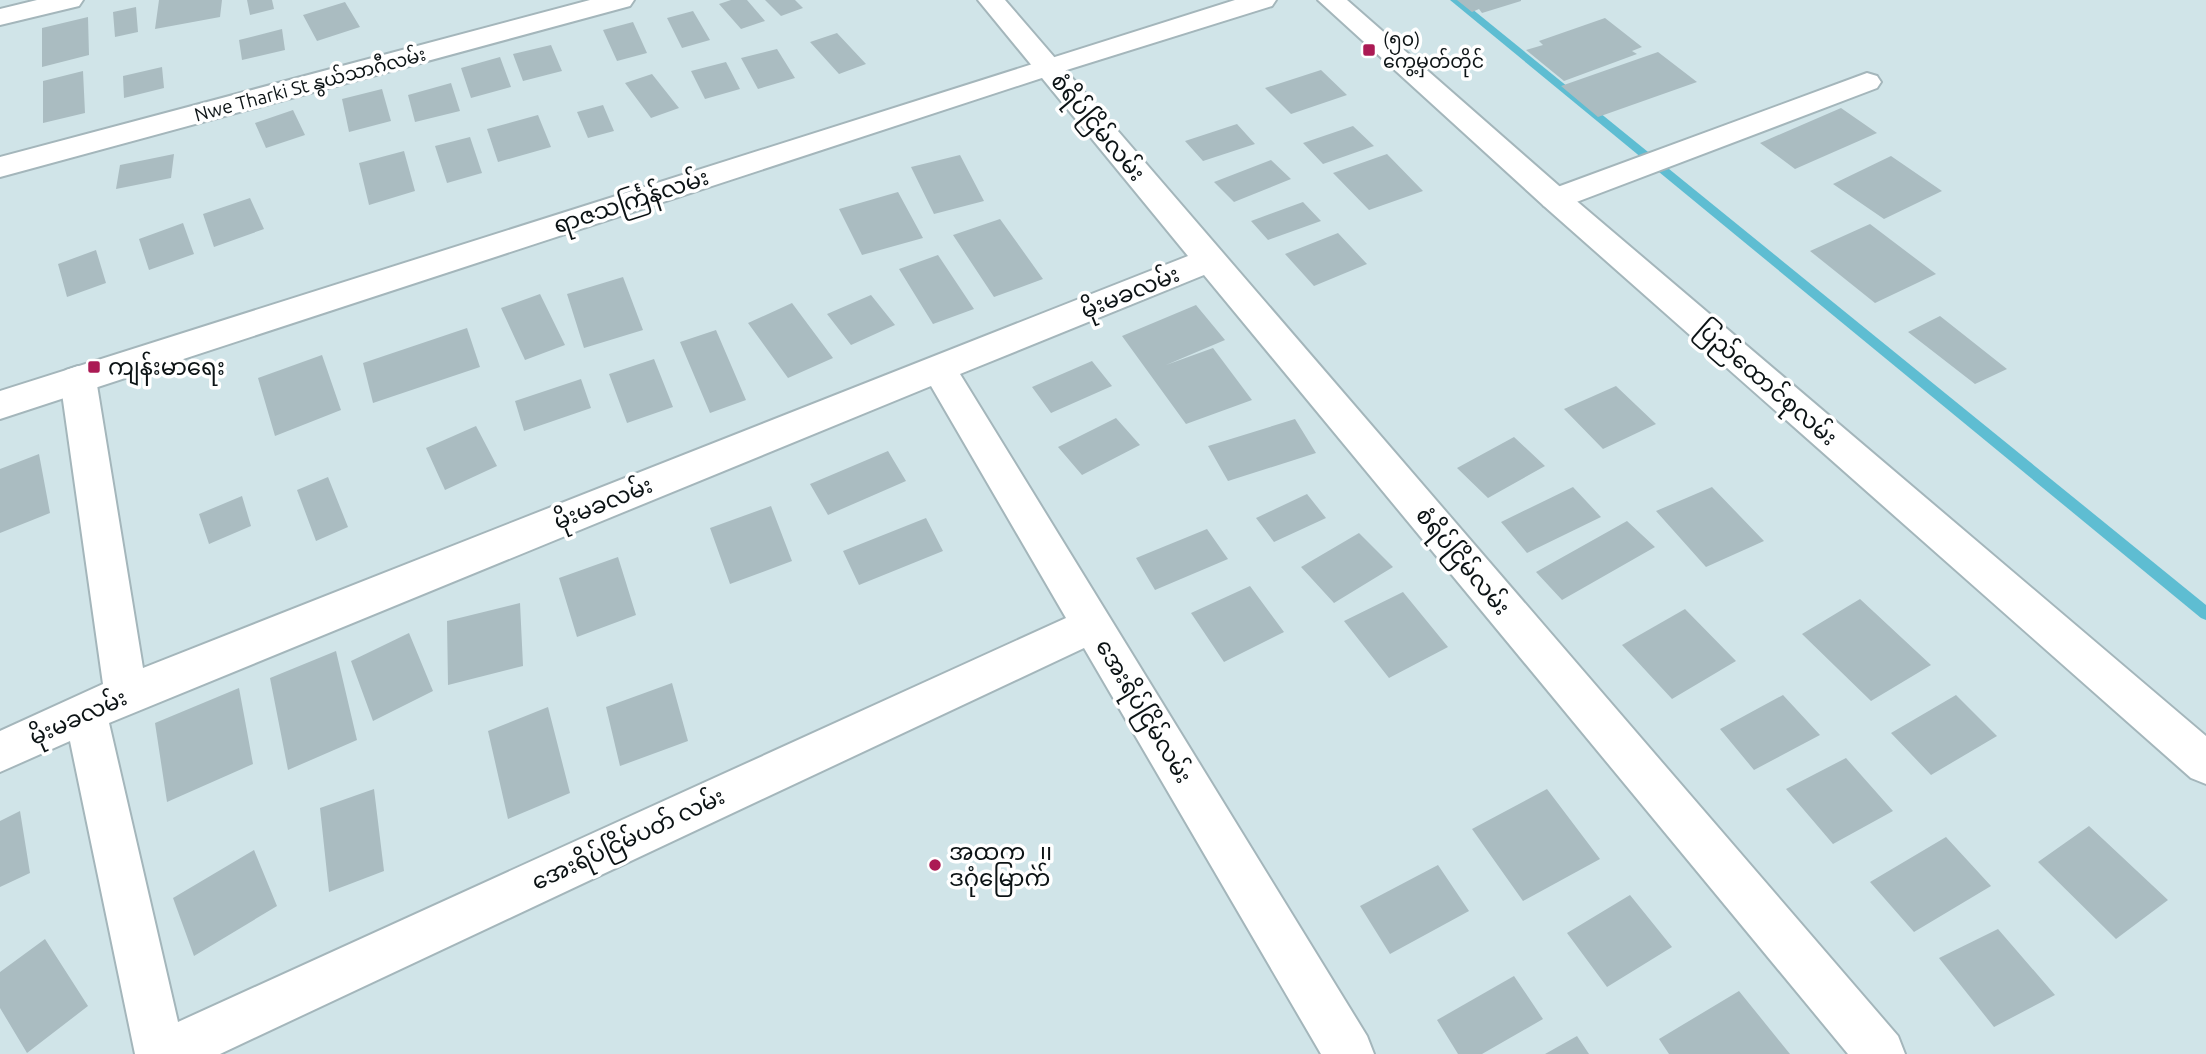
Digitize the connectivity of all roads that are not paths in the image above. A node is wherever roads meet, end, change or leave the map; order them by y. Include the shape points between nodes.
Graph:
1 (70, 0) edge
2 (621, 0) edge
3 (991, 0) edge
4 (1263, 0) edge
5 (1331, 0) edge
6 (0, 17) edge
7 (1047, 67) junction
8 (1867, 82) dead end
9 (0, 167) edge
10 (1555, 199) junction
11 (1209, 260) junction
12 (939, 369) junction
13 (78, 379) junction
14 (0, 405) edge
15 (1092, 625) junction
16 (126, 694) junction
17 (85, 713) junction
18 (0, 752) edge
19 (2206, 764) edge
20 (162, 1054) edge
21 (1349, 1054) edge
22 (1881, 1054) edge

1 - 6 street
2 - 9 street, Nwe Tharki St နွယ်သာဂီလမ်း
3 - 7 street, စံရိပ်ငြိမ်လမ်း
4 - 7 street, ရာဇသင်္ကြန်လမ်း
5 - 10 street, ပြည်ထောင်စုလမ်း
7 - 11 street, စံရိပ်ငြိမ်လမ်း
7 - 13 street, ရာဇသင်္ကြန်လမ်း
8 - 10 street
10 - 19 street, ပြည်ထောင်စုလမ်း
11 - 12 street, မိုးမခလမ်း
11 - 22 street, စံရိပ်ငြိမ်လမ်း
12 - 15 street, အေးရိပ်ငြိမ်လမ်း
12 - 16 street, မိုးမခလမ်း
13 - 14 street, ရာဇသင်္ကြန်လမ်း
13 - 16 street
15 - 20 street, အေးရိပ်ငြိမ်ပတ် လမ်း
15 - 21 street, အေးရိပ်ငြိမ်လမ်း
16 - 17 street, မိုးမခလမ်း
17 - 18 street, မိုးမခလမ်း
17 - 20 street

